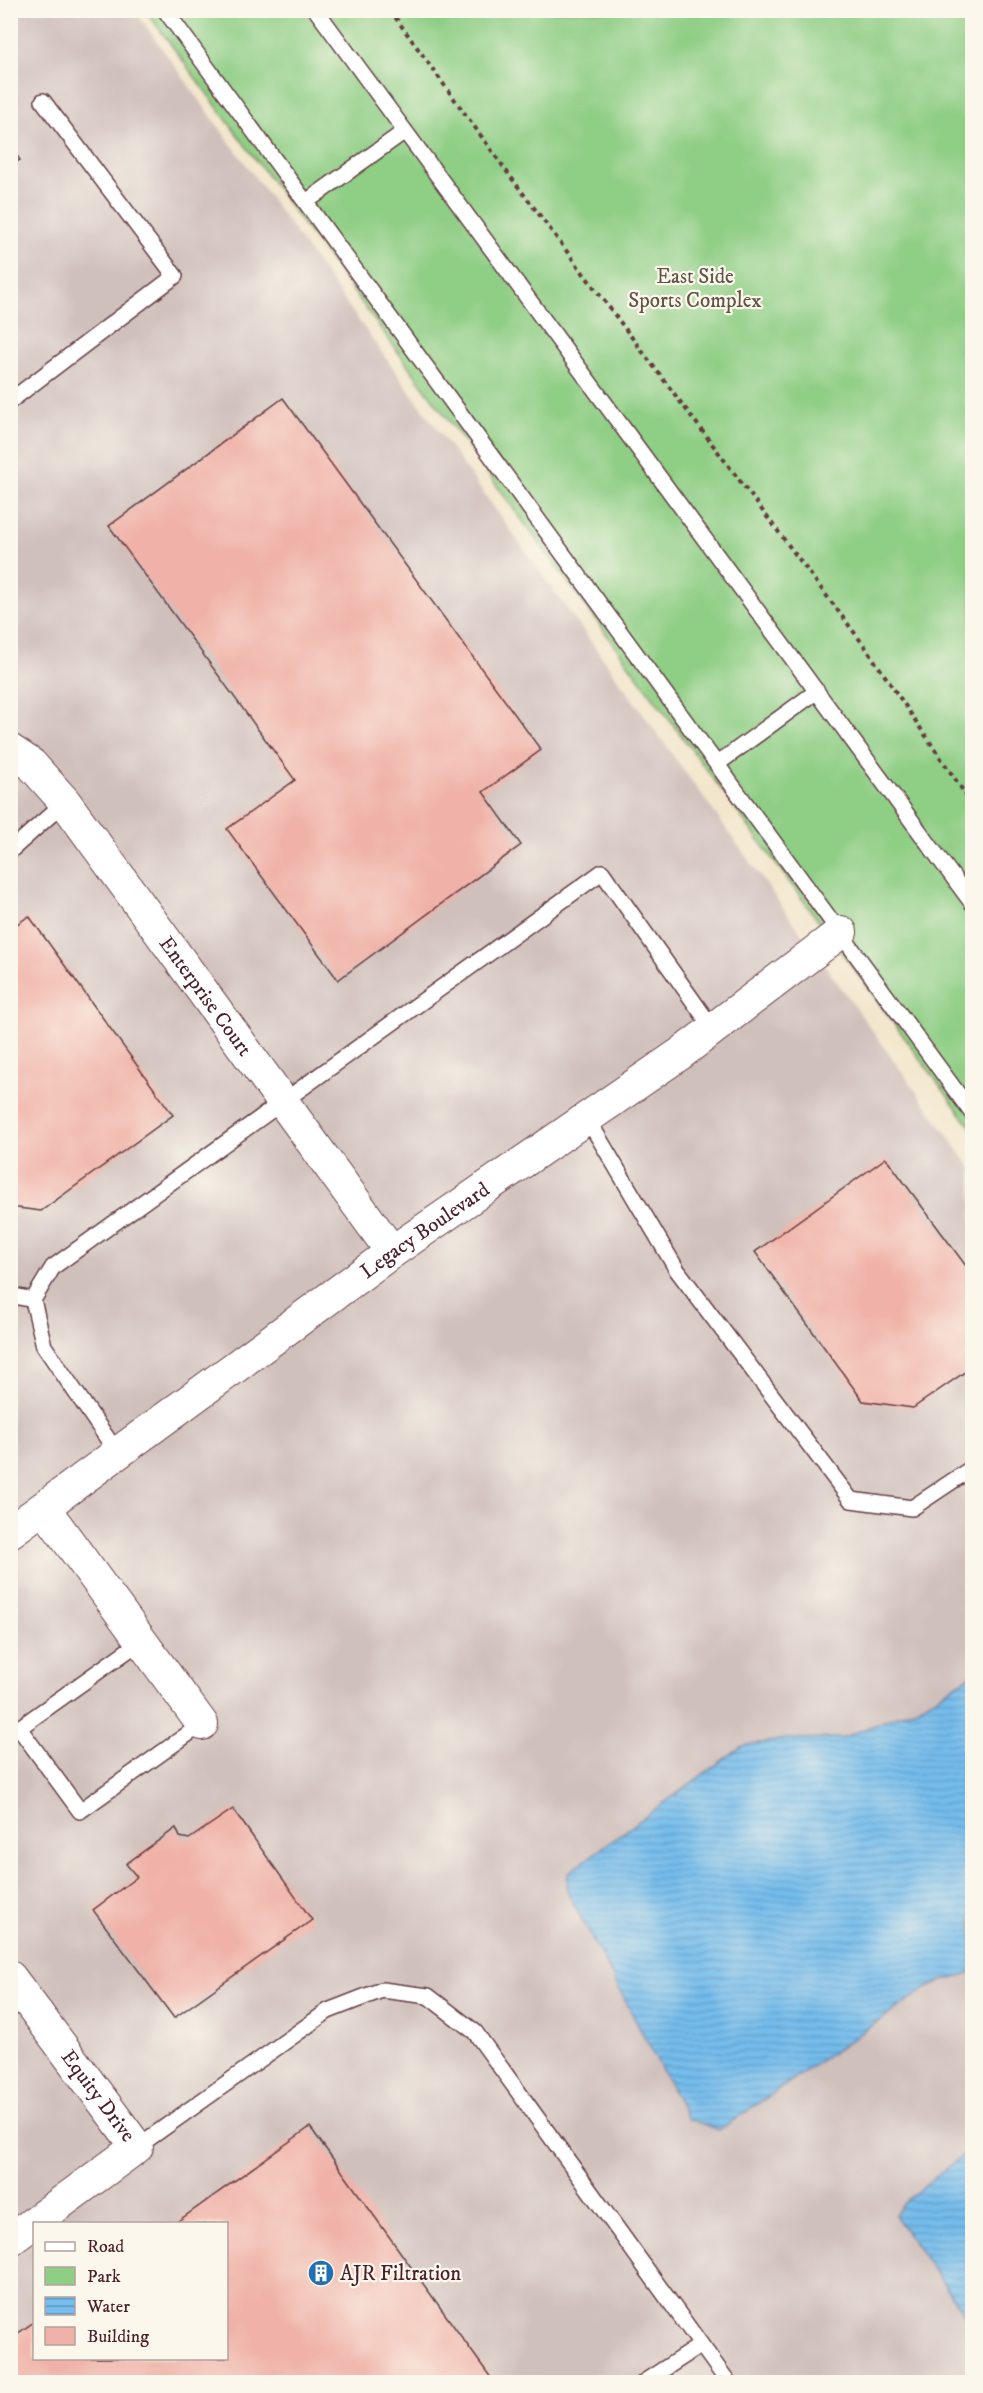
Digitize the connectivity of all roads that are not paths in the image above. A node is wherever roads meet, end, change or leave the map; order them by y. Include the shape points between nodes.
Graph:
1 (165, 10) edge
2 (316, 10) edge
3 (43, 101) dead end
4 (405, 131) junction
5 (306, 202) junction
6 (10, 400) edge
7 (817, 691) junction
8 (10, 750) edge
9 (717, 764) junction
10 (65, 802) junction
11 (10, 851) edge
12 (972, 903) edge
13 (841, 932) junction
14 (713, 1029) junction
15 (282, 1101) junction
16 (972, 1113) edge
17 (587, 1118) junction
18 (392, 1252) junction
19 (10, 1295) edge
20 (33, 1300) junction
21 (118, 1454) junction
22 (972, 1468) edge
23 (44, 1508) junction
24 (10, 1532) edge
25 (141, 1641) junction
26 (202, 1724) joint
27 (10, 1977) edge
28 (137, 2147) junction
29 (35, 2222) edge
30 (33, 2223) edge
31 (10, 2240) edge
32 (701, 2345) junction
33 (644, 2382) edge
34 (728, 2382) edge

1 - 5 lane
2 - 4 lane
3 - 6 lane via 175,276
4 - 5 lane
4 - 7 lane
5 - 9 lane
7 - 9 lane
7 - 12 lane
8 - 10 street, Enterprise Court via 32,764
9 - 13 lane
10 - 11 lane
10 - 15 street, Enterprise Court
13 - 14 street, Legacy Boulevard
13 - 16 lane
14 - 15 lane via 602,872
14 - 17 street, Legacy Boulevard
15 - 18 street, Enterprise Court
15 - 20 lane via 53,1267
17 - 18 street, Legacy Boulevard
17 - 22 lane via 677,1270 851,1500 912,1508
18 - 21 street, Legacy Boulevard
19 - 20 lane
20 - 21 lane via 44,1346
21 - 23 street, Legacy Boulevard
23 - 24 street, Legacy Boulevard
23 - 25 street
25 - 26 street
25 - 26 lane via 19,1728 52,1774 80,1811
27 - 28 street, Equity Drive
28 - 29 street, Equity Drive
28 - 32 lane via 328,2011 382,1990 428,1996 475,2032
30 - 31 street, Equity Drive
32 - 33 lane
32 - 34 lane

